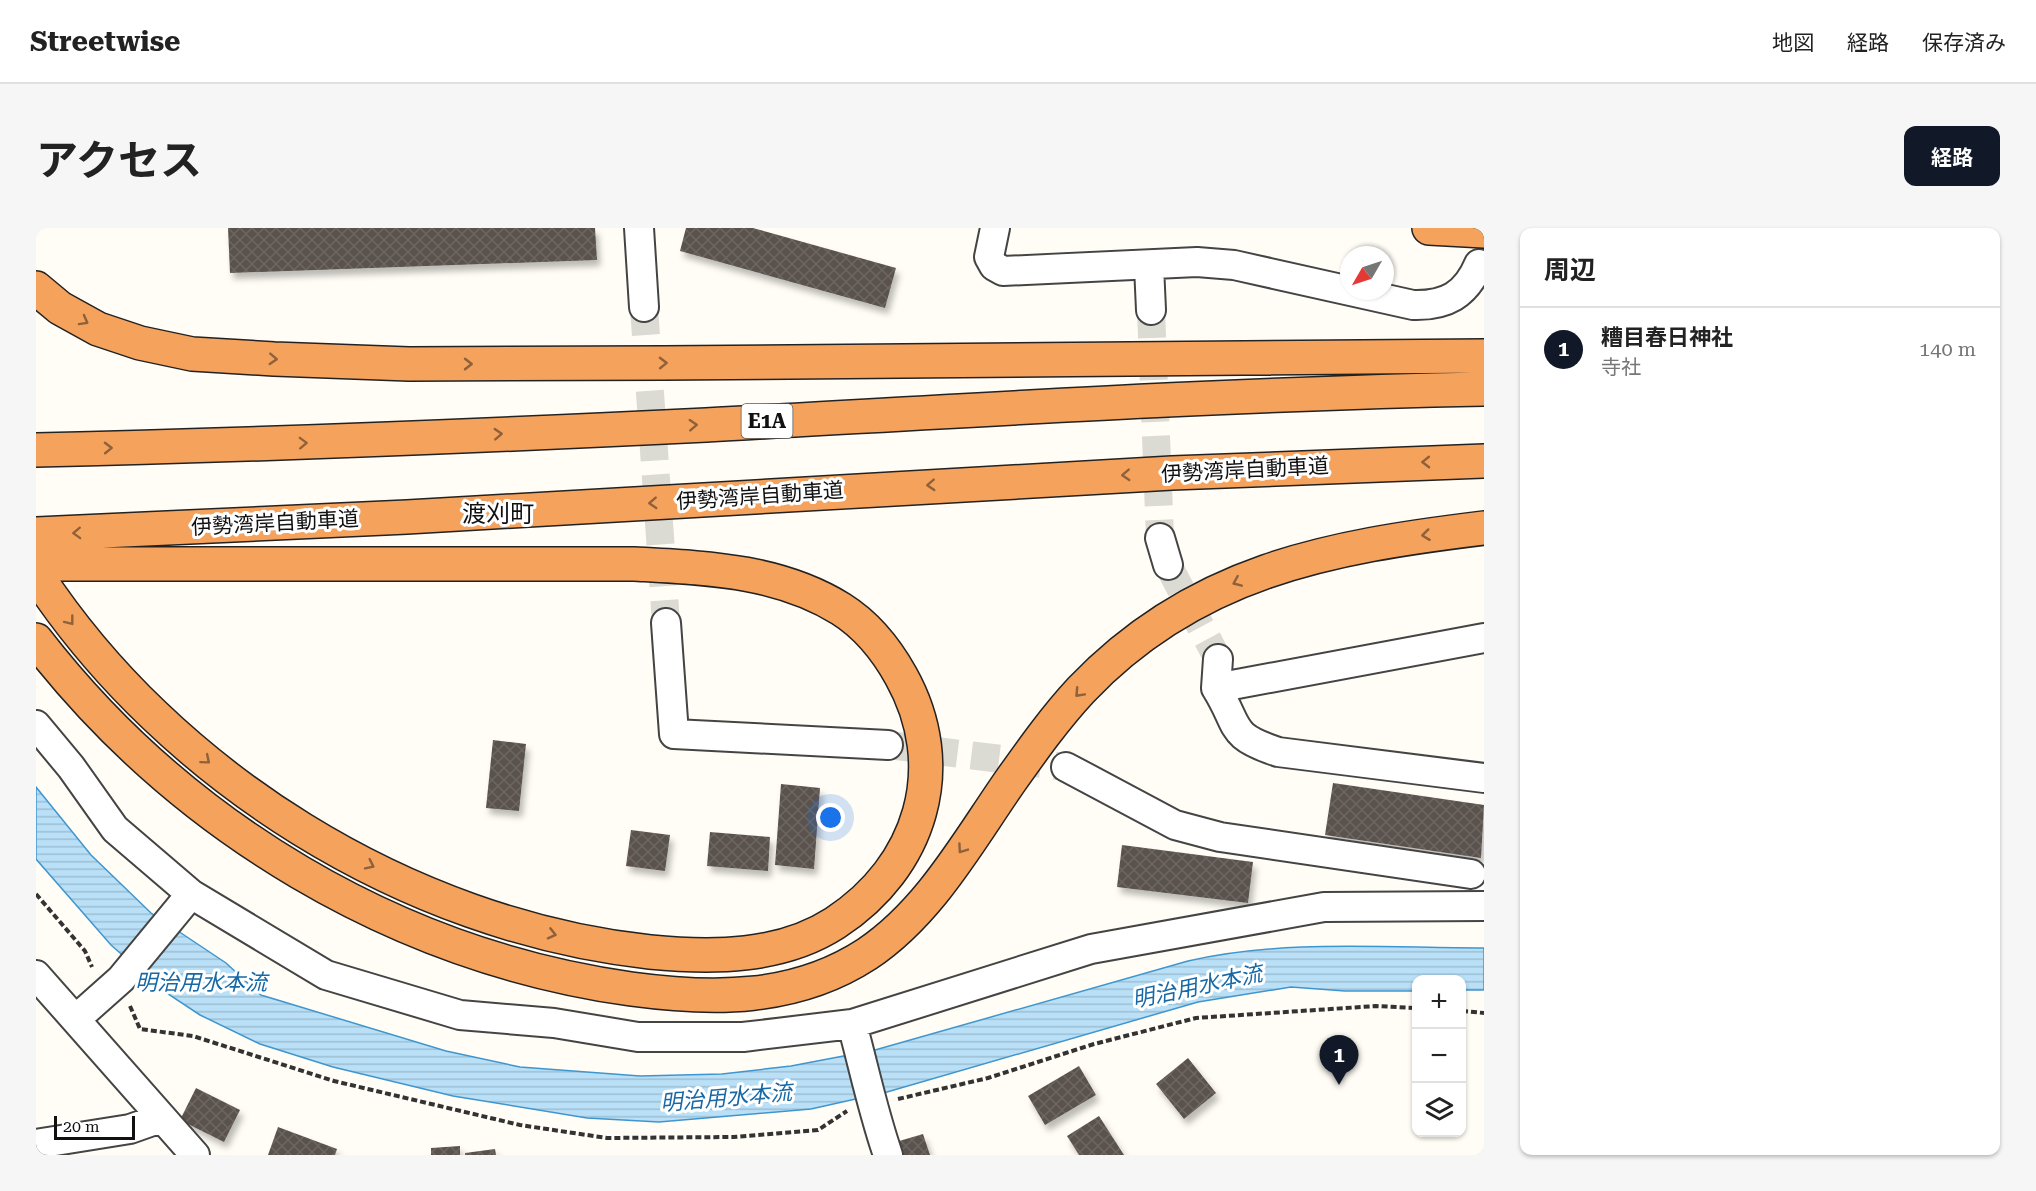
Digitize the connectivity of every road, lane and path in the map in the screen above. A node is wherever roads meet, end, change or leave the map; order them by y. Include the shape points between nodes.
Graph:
1 (639, 228) edge
2 (995, 228) edge
3 (1429, 228) edge
4 (1484, 231) edge
5 (1479, 264) dead end
6 (1149, 266) junction
7 (36, 288) edge
8 (644, 307) tunnel mouth
9 (1151, 310) tunnel mouth
10 (1484, 356) edge
11 (1484, 389) edge
12 (43, 450) edge
13 (1484, 461) edge
14 (1484, 528) edge
15 (36, 534) edge
16 (36, 564) edge
17 (36, 574) edge
18 (666, 623) tunnel mouth
19 (1484, 639) edge
20 (36, 640) edge
21 (1218, 658) tunnel mouth
22 (1216, 688) junction
23 (36, 725) edge
24 (888, 745) tunnel mouth
25 (1066, 767) tunnel mouth
26 (1484, 778) edge
27 (1471, 874) dead end
28 (191, 894) junction
29 (1484, 906) edge
30 (40, 985) edge
31 (1466, 1011) edge
32 (1484, 1013) edge
33 (76, 1019) junction
34 (852, 1024) junction
35 (161, 1118) junction
36 (36, 1143) edge
37 (195, 1155) edge
38 (888, 1155) edge

1 - 8 street
2 - 6 street via 989,257 1003,271
3 - 4 highway
5 - 6 street via 1462,292 1431,306 1389,301 1234,265 1197,262
6 - 9 street
7 -> 10 highway via 60,308 98,329 140,343 192,354 274,359 408,364
12 -> 11 highway, E1A via 276,444 1112,402
13 -> 15 highway, 伊勢湾岸自動車道 via 1148,474
14 -> 20 highway via 1348,547 1296,561 1253,575 1174,613 1114,658 1080,691 1027,757 920,907 897,931 837,971 761,994 705,996 602,985 535,971 400,926 264,851 200,804 102,717
17 -> 16 highway via 84,639 125,685 226,777 292,824 355,858 492,918 626,949 731,956 771,949 806,938 835,923 862,902 905,852 918,822 927,756 908,688 867,629 842,610 778,580 698,568 634,564
18 - 24 street via 674,734
19 - 22 street
21 - 22 street
22 - 26 street via 1229,708 1235,729 1252,743 1278,752
23 - 28 street via 115,830
25 - 27 street via 1175,825 1220,837
28 - 33 street via 121,980
28 - 34 street via 326,975 460,1015 554,1023 638,1037 743,1037
29 - 34 street via 1324,907 1091,949
30 - 33 street
31 - 32 path
33 - 35 street
34 - 38 street via 871,1105
35 - 36 street via 130,1130
35 - 37 street

